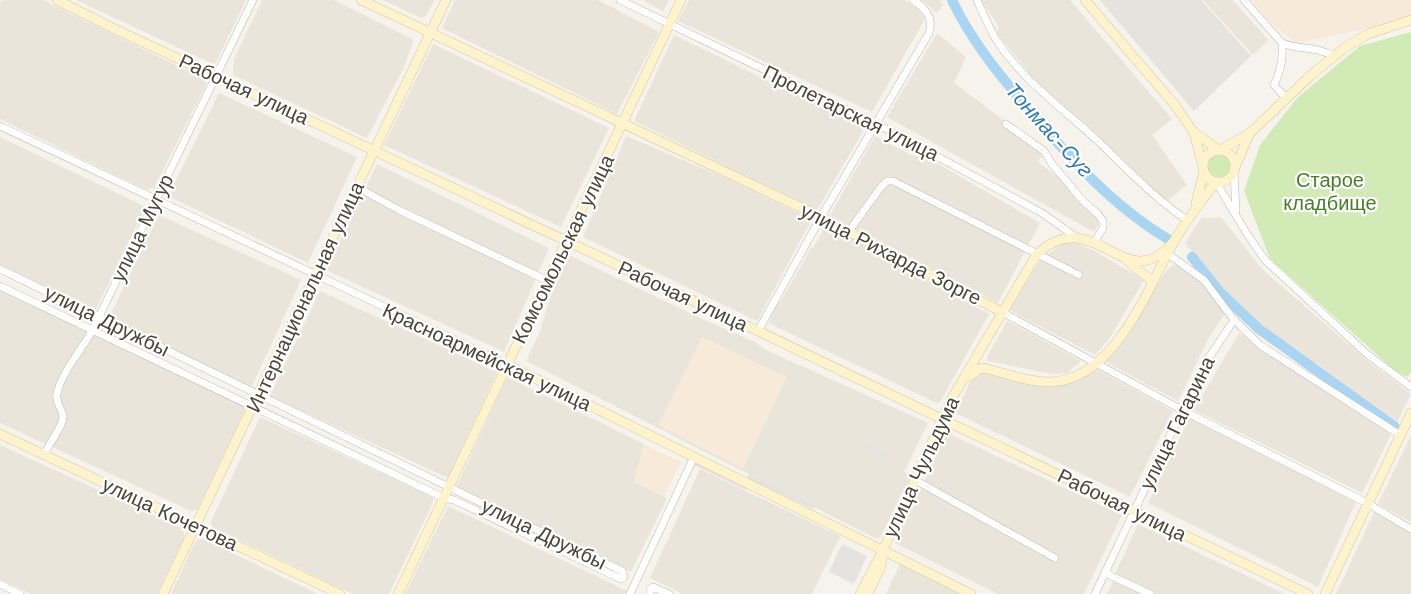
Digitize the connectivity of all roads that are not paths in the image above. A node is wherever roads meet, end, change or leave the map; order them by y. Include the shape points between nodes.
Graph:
1 (57, 0) edge
2 (253, 0) edge
3 (361, 0) edge
4 (446, 0) edge
5 (620, 0) edge
6 (681, 0) edge
7 (913, 0) edge
8 (976, 0) edge
9 (1085, 0) edge
10 (1245, 0) edge
11 (1411, 20) edge
12 (670, 25) junction
13 (431, 33) junction
14 (1282, 43) junction
15 (1333, 56) junction
16 (217, 76) junction
17 (1286, 99) junction
18 (876, 123) junction
19 (623, 124) junction
20 (1006, 124) dead end
21 (0, 126) edge
22 (1194, 133) junction
23 (1250, 133) junction
24 (374, 150) junction
25 (1219, 150) junction
26 (1204, 168) junction
27 (1235, 170) junction
28 (1216, 182) junction
29 (357, 188) junction
30 (155, 200) junction
31 (1192, 211) junction
32 (1236, 213) junction
33 (821, 217) junction
34 (1187, 220) junction
35 (849, 231) junction
36 (1076, 237) junction
37 (1174, 241) junction
38 (567, 242) junction
39 (1094, 243) junction
40 (1114, 253) junction
41 (1037, 254) junction
42 (1168, 254) junction
43 (0, 269) edge
44 (1079, 275) dead end
45 (315, 276) junction
46 (548, 281) junction
47 (1153, 282) junction
48 (0, 286) edge
49 (1002, 312) junction
50 (99, 316) junction
51 (1234, 320) junction
52 (92, 331) junction
53 (758, 331) junction
54 (978, 356) junction
55 (1097, 363) junction
56 (508, 365) junction
57 (984, 368) junction
58 (960, 385) junction
59 (1411, 387) edge
60 (258, 395) junction
61 (252, 408) junction
62 (1182, 410) junction
63 (1411, 413) edge
64 (942, 419) junction
65 (336, 432) junction
66 (0, 434) edge
67 (1400, 435) junction
68 (330, 446) junction
69 (44, 454) junction
70 (694, 457) junction
71 (915, 480) junction
72 (450, 486) junction
73 (444, 498) junction
74 (1367, 503) junction
75 (1134, 511) junction
76 (196, 526) junction
77 (1411, 528) edge
78 (883, 550) junction
79 (573, 552) junction
80 (1055, 558) dead end
81 (1105, 573) junction
82 (0, 584) edge
83 (20, 594) edge
84 (163, 594) edge
85 (340, 594) edge
86 (398, 594) edge
87 (630, 594) edge
88 (650, 594) edge
89 (669, 594) edge
90 (860, 594) edge
91 (868, 594) edge
92 (971, 594) edge
93 (1095, 594) edge
94 (1150, 594) edge
95 (1308, 594) edge
96 (1325, 594) edge

1 - 16 main road, Рабочая улица
2 - 16 street, улица Мугур
3 - 13 main road, улица Рихарда Зорге
4 - 13 main road, Интернациональная улица
5 - 12 street, Пролетарская улица
6 - 12 main road, Комсомольская улица
7 - 18 street via 931,21 929,33
8 - 34 street via 998,41 1024,73 1143,186
9 - 22 main road
10 - 14 street
11 - 15 main road via 1368,34
12 - 18 street, Пролетарская улица
12 - 19 main road, Комсомольская улица
13 - 19 main road, улица Рихарда Зорге
13 - 24 main road, Интернациональная улица
14 - 15 street
14 - 17 street via 1283,58 1274,85
15 - 17 main road
16 - 24 main road, Рабочая улица
16 - 30 street, улица Мугур
17 - 23 main road
18 - 33 street
18 - 36 street, Пролетарская улица via 1042,213
19 - 33 main road, улица Рихарда Зорге
19 - 38 main road, Комсомольская улица
20 - 39 street via 1044,151 1103,221
21 - 30 street, Красноармейская улица
22 - 25 main road
22 - 26 main road
23 - 25 main road
23 - 27 main road
24 - 29 main road, Интернациональная улица
24 - 38 main road, Рабочая улица
25 - 26 main road via 1210,153
25 - 27 main road via 1233,157
26 - 28 main road
26 - 31 main road
27 - 28 main road via 1228,180
27 - 32 street
28 - 31 main road
28 - 32 street
29 - 45 main road, Интернациональная улица
29 - 46 street
30 - 45 street, Красноармейская улица
30 - 50 street, улица Мугур
31 - 34 main road
32 - 59 street via 1265,260 1366,354
33 - 35 main road, улица Рихарда Зорге
33 - 53 street
34 - 37 main road
35 - 41 street via 881,187 893,181
35 - 49 main road, улица Рихарда Зорге
36 - 39 main road
36 - 41 main road, улица Чульдума via 1055,240
37 - 40 main road via 1161,255 1148,260
37 - 42 main road
38 - 46 main road, Комсомольская улица
38 - 53 main road, Рабочая улица
39 - 40 main road
40 - 47 main road
41 - 44 street
41 - 49 main road, улица Чульдума
42 - 47 main road
42 - 51 street via 1204,280
43 - 50 street, улица Дружбы
45 - 56 street, Красноармейская улица
45 - 60 main road, Интернациональная улица
46 - 56 main road, Комсомольская улица
47 - 55 main road via 1117,342
48 - 52 street, улица Дружбы
49 - 54 main road, улица Чульдума
49 - 55 street, улица Рихарда Зорге
50 - 52 street, улица Мугур
50 - 60 street, улица Дружбы
51 - 62 street, улица Гагарина via 1208,359
51 - 67 street via 1260,345
52 - 61 street, улица Дружбы
52 - 69 street, улица Мугур via 57,393 63,421
53 - 64 main road, Рабочая улица
54 - 57 main road
54 - 58 main road, улица Чульдума
55 - 57 main road via 1079,374 1049,382
55 - 62 street, улица Рихарда Зорге
56 - 70 main road, Красноармейская улица
56 - 72 main road, Комсомольская улица
57 - 58 main road, улица Чульдума
58 - 64 main road, улица Чульдума
60 - 61 main road, Интернациональная улица
60 - 65 street, улица Дружбы
61 - 68 street, улица Дружбы
61 - 76 main road, Интернациональная улица
62 - 74 street, улица Рихарда Зорге
62 - 75 street, улица Гагарина
63 - 67 main road
64 - 71 main road, улица Чульдума
64 - 75 main road, Рабочая улица
65 - 68 street
65 - 72 street, улица Дружбы
66 - 69 main road, улица Кочетова
67 - 74 main road
68 - 73 street, улица Дружбы
69 - 76 main road, улица Кочетова
70 - 78 main road, Красноармейская улица
70 - 87 street
71 - 78 main road, улица Чульдума
71 - 80 street
72 - 73 main road, Комсомольская улица
72 - 79 street, улица Дружбы
73 - 79 street, улица Дружбы
73 - 86 main road, Комсомольская улица
74 - 77 street, улица Рихарда Зорге
74 - 96 main road
75 - 81 street, улица Гагарина
75 - 95 main road, Рабочая улица
76 - 84 main road, Интернациональная улица
76 - 85 main road, улица Кочетова
78 - 90 main road, улица Чульдума
78 - 91 main road, улица Чульдума via 881,566
78 - 92 main road, Красноармейская улица
79 - 79 street, улица Дружбы via 617,578 624,577 622,571
81 - 93 street, улица Гагарина
81 - 94 street
82 - 83 street
88 - 89 street via 653,587

